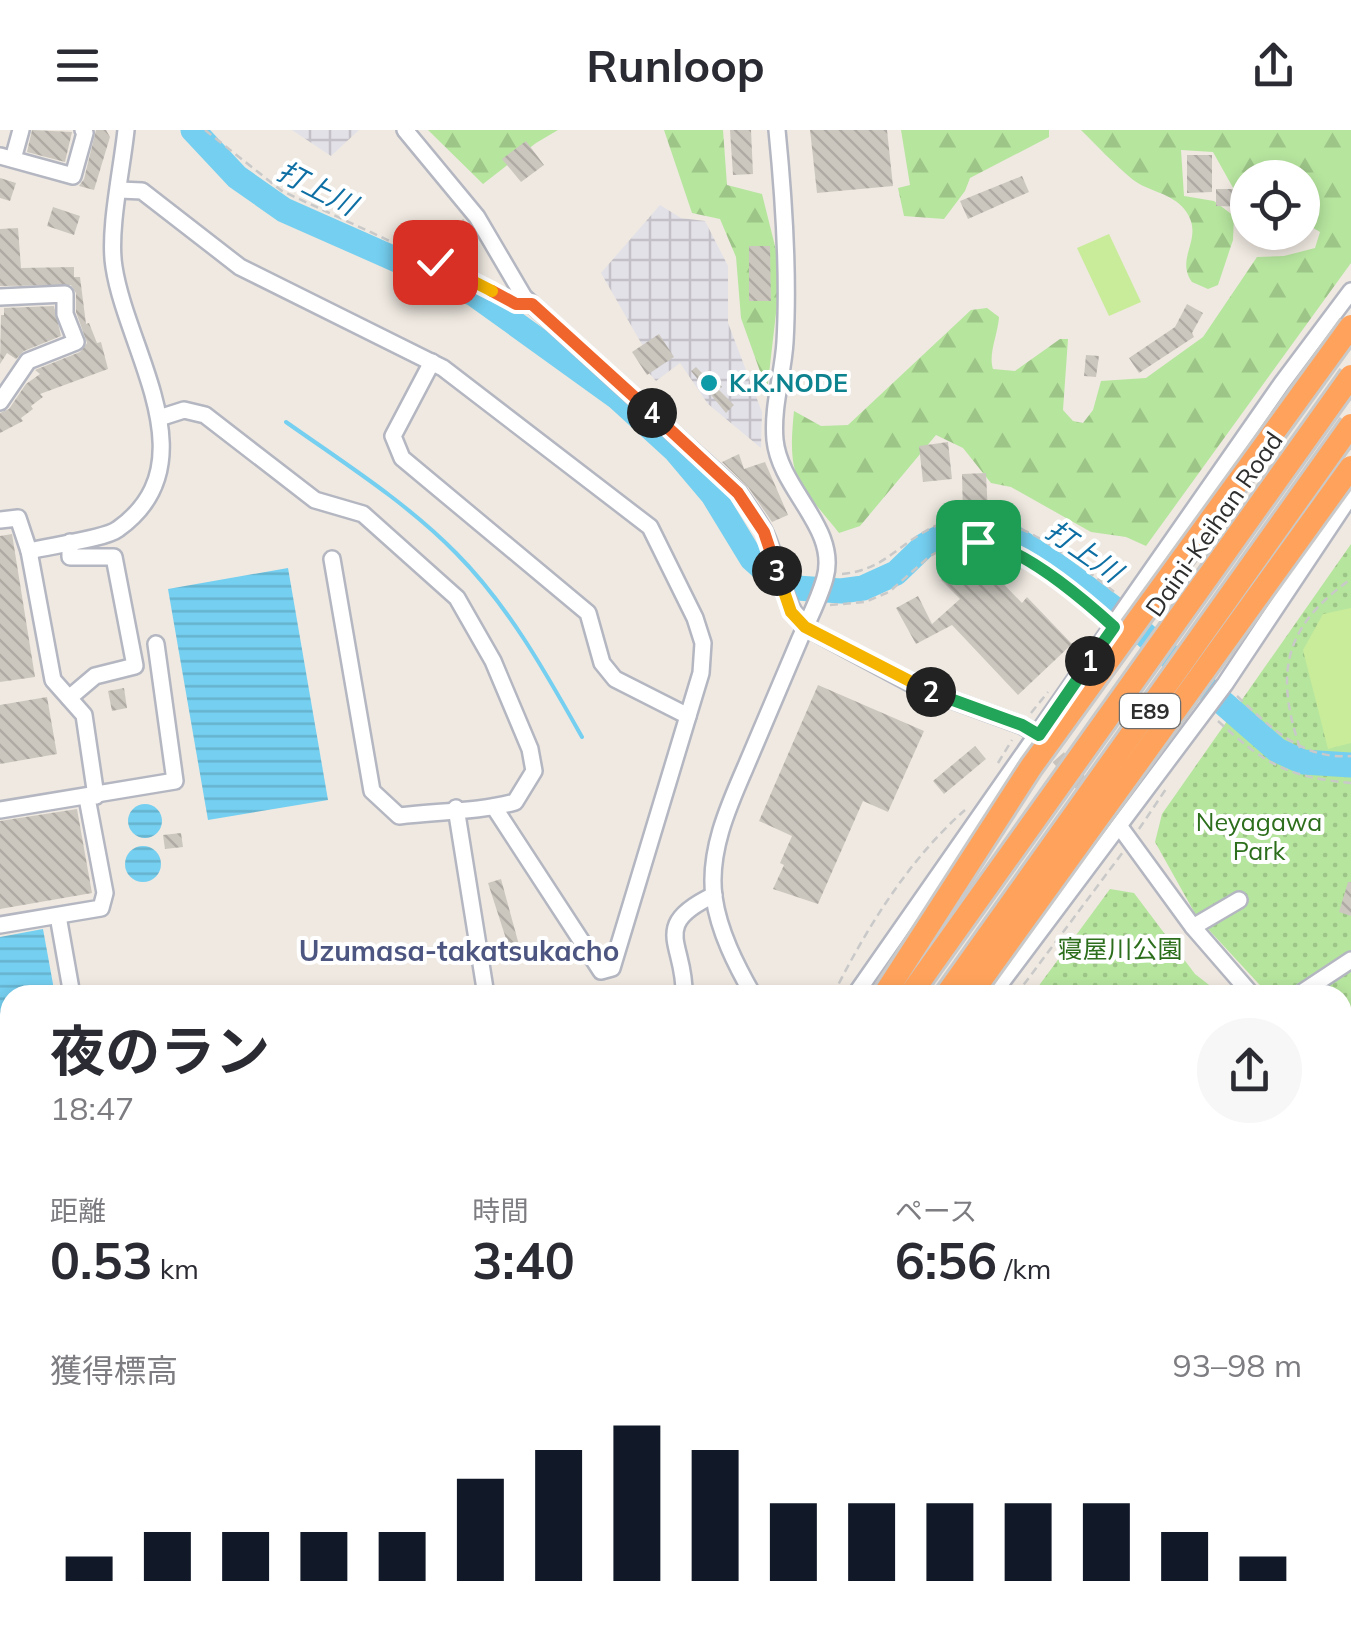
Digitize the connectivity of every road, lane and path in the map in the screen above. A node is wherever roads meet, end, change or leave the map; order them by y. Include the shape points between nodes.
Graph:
1 (21, 130) edge
2 (83, 130) edge
3 (126, 130) edge
4 (206, 130) edge
5 (405, 130) edge
6 (778, 130) edge
7 (6, 157) edge
8 (120, 190) junction
9 (1351, 291) edge
10 (0, 297) edge
11 (532, 304) junction
12 (1351, 326) edge
13 (432, 362) junction
14 (1351, 376) edge
15 (0, 402) edge
16 (158, 418) junction
17 (1351, 425) edge
18 (1351, 467) edge
19 (1351, 495) edge
20 (0, 520) edge
21 (70, 542) junction
22 (29, 550) junction
23 (332, 559) dead end
24 (833, 575) junction
25 (1351, 578) edge
26 (1131, 604) junction
27 (821, 606) junction
28 (805, 627) junction
29 (1114, 627) junction
30 (156, 644) dead end
31 (1232, 692) dead end
32 (69, 698) junction
33 (688, 716) junction
34 (1214, 717) dead end
35 (1039, 735) junction
36 (1300, 748) junction
37 (1351, 756) edge
38 (1351, 783) edge
39 (92, 797) junction
40 (456, 808) junction
41 (494, 808) junction
42 (0, 810) edge
43 (1120, 827) junction
44 (714, 895) junction
45 (1239, 900) dead end
46 (58, 916) junction
47 (0, 925) edge
48 (1193, 927) junction
49 (1351, 960) edge
50 (70, 985) edge
51 (484, 985) edge
52 (682, 985) edge
53 (748, 985) edge
54 (862, 985) edge
55 (890, 985) edge
56 (917, 985) edge
57 (953, 985) edge
58 (977, 985) edge
59 (1000, 985) edge
60 (1243, 985) edge
61 (1313, 985) edge

1 - 7 street
2 - 7 street via 74,176
3 - 8 street
4 - 11 path via 282,191 516,304
5 - 11 street via 477,217
6 - 24 street via 786,264 776,442 788,483 827,547
8 - 13 street via 142,191 240,267
8 - 16 street via 113,266
9 - 26 street
10 - 15 street via 65,294 76,342 28,361
11 - 28 street via 738,493 764,532 791,612
12 - 55 highway, bridge via 1031,767
13 - 33 street via 650,527 703,644
13 - 33 street via 394,436 402,458 588,613 602,664 615,678
14 - 56 highway, Daini-Keihan Road / E89, bridge
16 - 21 street via 160,476 146,501 116,531
16 - 41 street via 184,410 205,416 315,500 363,514 457,598 493,660 530,749 534,772 515,802
17 - 57 highway, E89, bridge
18 - 58 highway, bridge
19 - 43 street
20 - 22 street via 18,518
21 - 22 street
21 - 32 street via 70,558 114,557 135,666 95,676
22 - 32 street via 53,680
23 - 40 street via 372,791 399,816
24 - 26 path via 876,567 936,525 981,517 1037,536
24 - 27 street
25 - 36 path via 1317,606 1290,650 1287,692
26 - 29 street
27 - 28 street
27 - 29 path via 865,602 950,546 991,543 1032,563
28 - 35 street via 918,688
28 - 44 street via 724,816
29 - 35 street
30 - 39 street via 174,781
31 - 36 path
32 - 39 street via 84,715
33 - 41 street via 612,968 601,971
34 - 38 path via 1256,756 1306,779
35 - 54 street
36 - 37 path
39 - 42 street
39 - 46 street via 105,893 101,908
40 - 41 street
40 - 51 street
43 - 48 street
43 - 59 street
44 - 52 street via 687,907 673,934
44 - 53 street via 733,960
45 - 48 street
46 - 47 street
46 - 50 street
48 - 60 street
49 - 61 street

